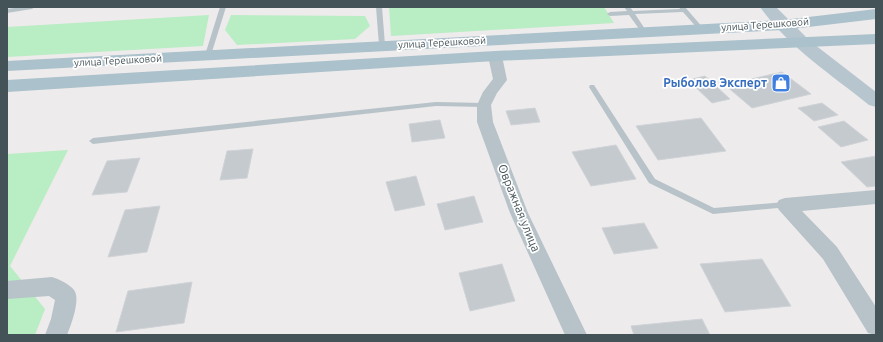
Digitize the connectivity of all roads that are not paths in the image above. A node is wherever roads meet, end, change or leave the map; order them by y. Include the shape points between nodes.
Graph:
1 (32, 7) edge
2 (223, 7) edge
3 (379, 7) edge
4 (627, 7) edge
5 (768, 7) edge
6 (786, 7) edge
7 (683, 8) edge
8 (7, 11) edge
9 (631, 13) junction
10 (610, 14) dead end
11 (876, 14) edge
12 (783, 25) junction
13 (701, 29) junction
14 (644, 32) junction
15 (876, 38) edge
16 (802, 42) junction
17 (382, 45) junction
18 (208, 55) junction
19 (495, 56) junction
20 (7, 66) edge
21 (7, 86) edge
22 (592, 87) dead end
23 (876, 101) edge
24 (484, 105) junction
25 (93, 141) dead end
26 (876, 196) edge
27 (785, 205) junction
28 (7, 290) edge
29 (876, 326) edge
30 (56, 335) edge
31 (576, 335) edge

1 - 8 lane
2 - 18 lane
3 - 17 lane
4 - 9 lane
5 - 12 main road
6 - 12 main road via 787,16
7 - 9 lane
7 - 13 lane
9 - 10 lane
9 - 14 lane
11 - 12 main road, улица Терешковой
12 - 13 main road, улица Терешковой
12 - 16 main road
13 - 14 main road, улица Терешковой
14 - 17 main road, улица Терешковой
15 - 16 main road, улица Терешковой
16 - 19 main road, улица Терешковой
16 - 23 main road
17 - 18 main road, улица Терешковой
18 - 20 main road, улица Терешковой
19 - 21 main road, улица Терешковой
19 - 24 street via 500,80
22 - 27 lane via 652,181 713,211
24 - 25 lane via 436,104
24 - 31 street, Овражная улица via 485,122 519,213
26 - 27 street
27 - 29 street via 830,253
28 - 30 street via 52,286 66,296

